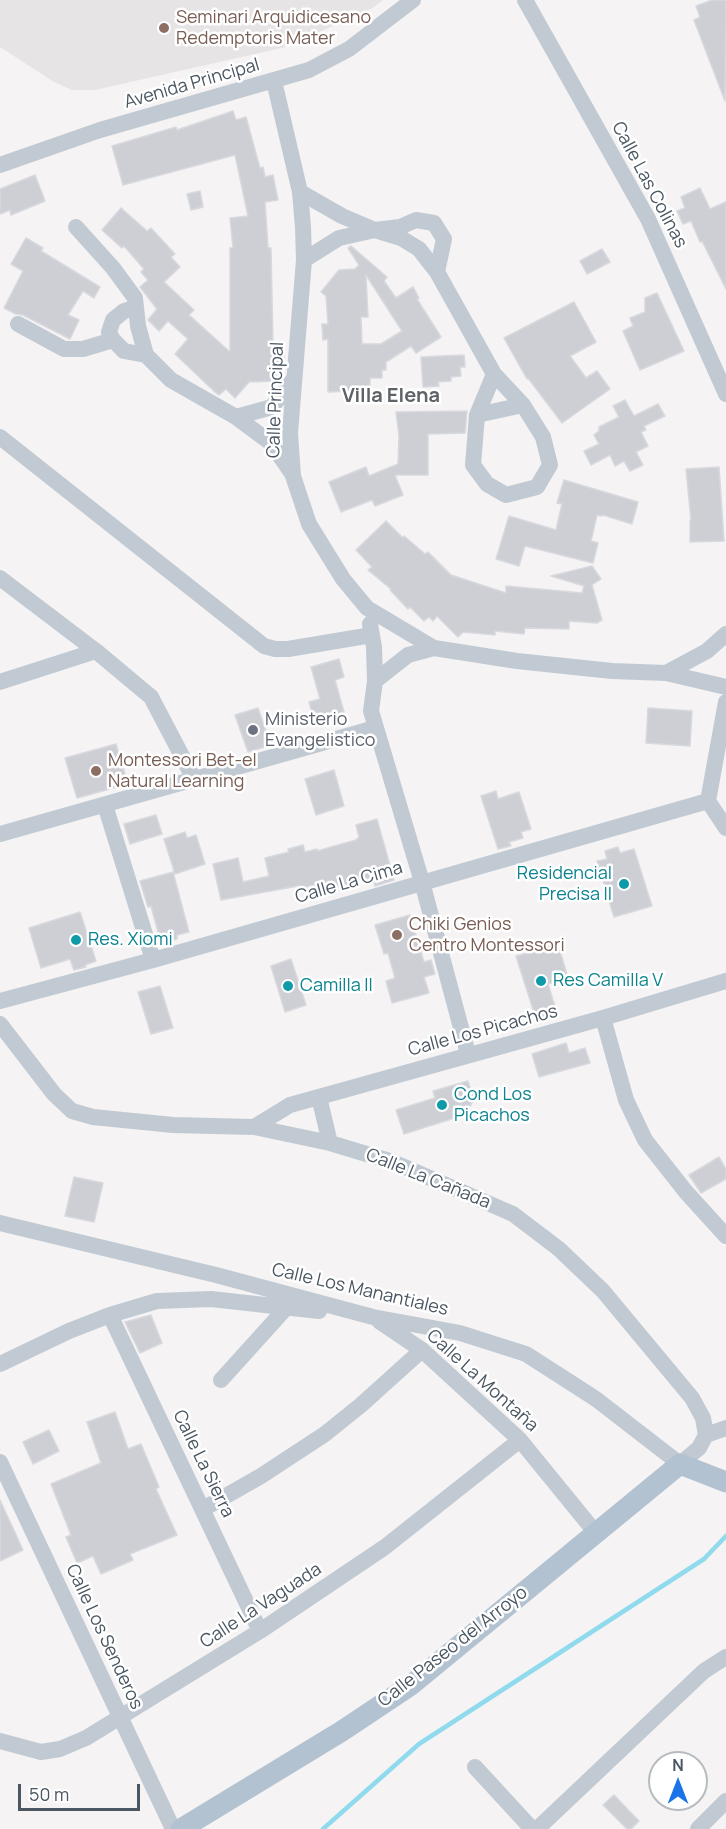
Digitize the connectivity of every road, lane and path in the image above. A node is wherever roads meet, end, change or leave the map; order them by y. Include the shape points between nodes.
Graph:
1 (413, 0) edge
2 (525, 0) edge
3 (274, 81) junction
4 (0, 165) edge
5 (300, 192) junction
6 (76, 227) dead end
7 (375, 230) junction
8 (304, 260) junction
9 (437, 272) junction
10 (136, 308) junction
11 (18, 324) dead end
12 (113, 340) junction
13 (146, 355) junction
14 (494, 374) junction
15 (294, 380) junction
16 (726, 394) edge
17 (523, 405) junction
18 (477, 414) junction
19 (236, 417) junction
20 (0, 437) edge
21 (293, 476) junction
22 (0, 578) edge
23 (367, 608) junction
24 (726, 634) edge
25 (372, 635) junction
26 (434, 648) junction
27 (96, 651) junction
28 (666, 673) junction
29 (375, 681) junction
30 (0, 682) edge
31 (726, 687) edge
32 (726, 702) edge
33 (375, 728) junction
34 (194, 779) junction
35 (708, 801) junction
36 (105, 805) junction
37 (726, 828) edge
38 (0, 834) edge
39 (422, 882) junction
40 (153, 960) junction
41 (726, 981) edge
42 (0, 1001) edge
43 (603, 1018) junction
44 (0, 1024) edge
45 (468, 1054) junction
46 (319, 1097) junction
47 (254, 1128) junction
48 (330, 1143) junction
49 (0, 1223) edge
50 (726, 1236) edge
51 (287, 1307) junction
52 (110, 1315) junction
53 (373, 1317) junction
54 (422, 1350) junction
55 (0, 1364) edge
56 (222, 1380) dead end
57 (726, 1428) edge
58 (706, 1435) junction
59 (520, 1440) junction
60 (0, 1462) edge
61 (680, 1464) junction
62 (726, 1482) edge
63 (203, 1509) junction
64 (595, 1532) junction
65 (260, 1631) junction
66 (726, 1657) edge
67 (120, 1718) junction
68 (0, 1740) edge
69 (475, 1767) dead end
70 (726, 1801) edge
71 (173, 1829) edge
72 (181, 1829) edge
73 (534, 1829) edge
74 (698, 1829) edge

1 - 3 street, Avenida Principal via 349,49 309,70
2 - 16 street, Calle Las Colinas via 648,219
3 - 4 street, Avenida Principal via 100,130
3 - 5 street, Calle Principal
5 - 7 street
5 - 8 street, Calle Principal
6 - 10 street via 114,268 135,298
7 - 8 street via 339,238
7 - 9 street via 419,249
7 - 9 street via 400,227 416,220 434,224 444,239
8 - 15 street, Calle Principal
9 - 14 street
10 - 12 street via 113,320 109,332
10 - 13 street
11 - 12 street via 64,349 83,349
12 - 13 street via 124,351
13 - 19 street via 171,380
14 - 17 street
14 - 18 street
15 - 19 street via 272,407
15 - 21 street, Calle Principal via 290,433
17 - 18 street
17 - 18 street via 543,437 550,465 537,487 506,495 487,484 473,465
19 - 21 street via 271,443
20 - 25 street via 264,646 288,649
21 - 23 street, Calle Principal via 309,524 343,579
22 - 27 street
23 - 25 street
23 - 26 street, Calle Principal
24 - 28 street via 707,651
25 - 29 street
26 - 28 street, Calle Principal via 517,661
26 - 29 street via 408,655
27 - 30 street
27 - 34 street via 151,697
28 - 31 street, Calle Principal
29 - 33 street via 371,711
32 - 35 street
33 - 34 street
33 - 39 street
34 - 36 street
35 - 37 street
35 - 39 street, Calle La Cima
36 - 38 street
36 - 40 street
39 - 40 street, Calle La Cima
39 - 45 street
40 - 42 street, Calle La Cima
41 - 43 street, Calle Los Picachos
43 - 45 street, Calle Los Picachos
43 - 50 street via 627,1100 645,1140
44 - 47 street, Calle La Cañada via 54,1094 72,1111 93,1117 173,1125
45 - 46 street, Calle Los Picachos
46 - 47 street, Calle Los Picachos via 290,1105
46 - 48 street
47 - 48 street, Calle La Cañada
48 - 58 street, Calle La Cañada via 393,1162 494,1205 513,1214 559,1249 603,1291 692,1398 703,1418
49 - 53 street, Calle Los Manantiales
51 - 52 street, Calle La Montaña via 211,1299 157,1301
51 - 53 street, Calle La Montaña
51 - 56 street
52 - 55 street, Calle La Montaña
52 - 63 street, Calle La Sierra
53 - 54 street, Calle La Montaña
53 - 61 street, Calle Los Manantiales via 460,1333 526,1354 596,1399
54 - 59 street, Calle La Montaña
54 - 63 street via 325,1434
57 - 58 street
58 - 61 street via 699,1448
59 - 64 street, Calle La Montaña
59 - 65 street, Calle La Vaguada via 385,1547
60 - 67 street, Calle Los Senderos
61 - 62 main road
61 - 64 main road, Calle Paseo del Arroyo
63 - 65 street, Calle La Sierra
64 - 72 main road, Calle Paseo del Arroyo via 411,1685
65 - 67 street, Calle La Vaguada
66 - 73 street via 704,1671
67 - 68 street, Calle La Vaguada via 60,1749 41,1752
67 - 71 street, Calle Los Senderos
69 - 73 street
70 - 74 street

